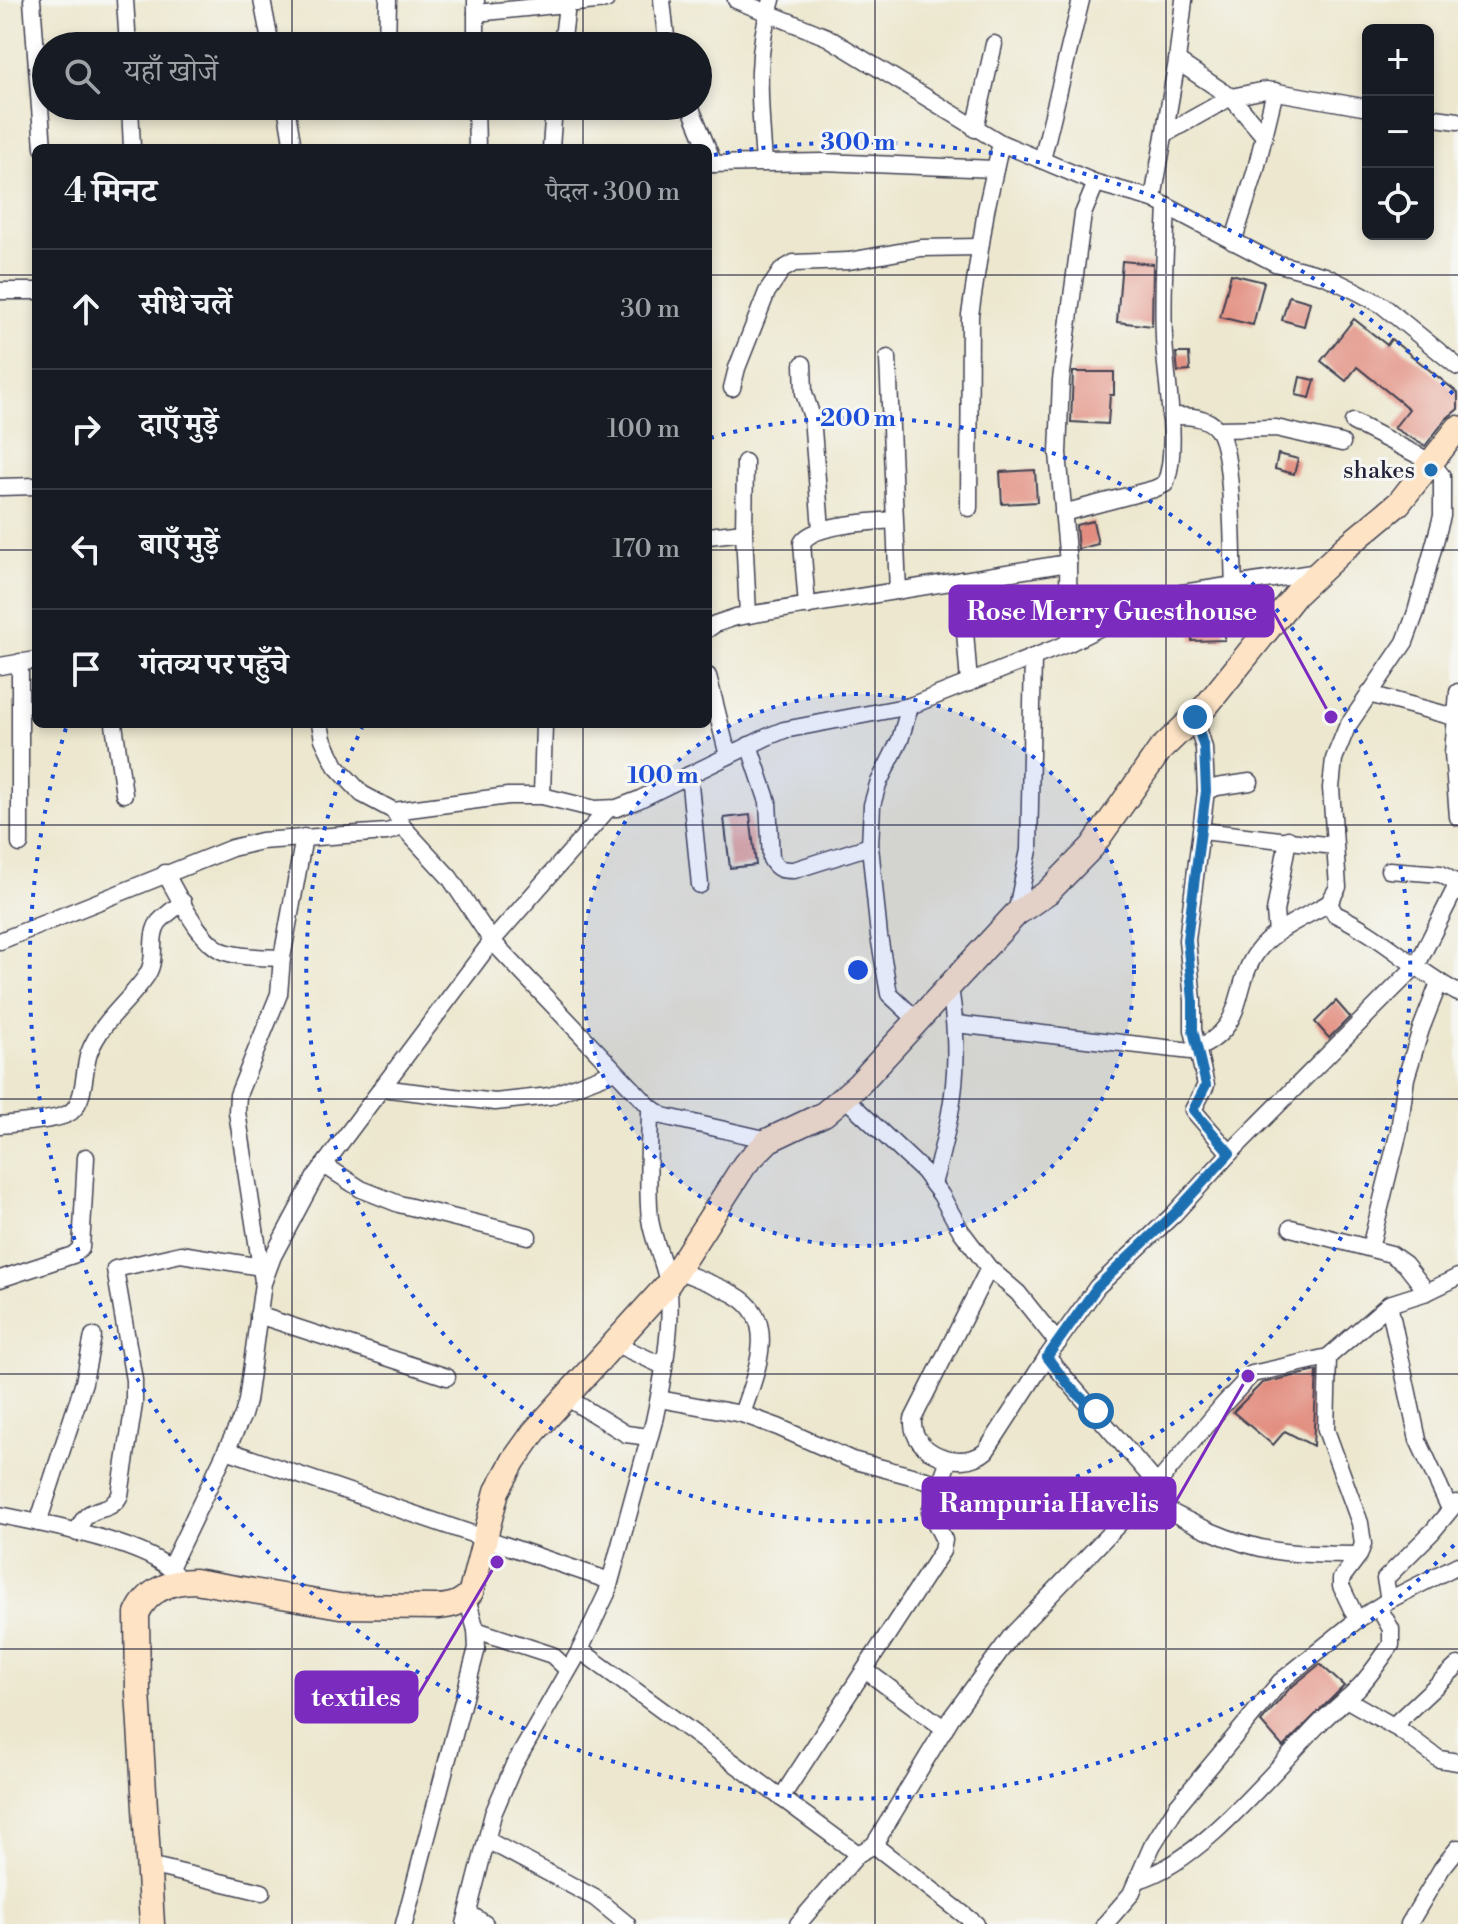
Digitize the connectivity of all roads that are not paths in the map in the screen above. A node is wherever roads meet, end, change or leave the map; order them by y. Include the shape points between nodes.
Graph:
1 (32, 0) edge
2 (125, 0) edge
3 (262, 0) edge
4 (388, 0) edge
5 (606, 0) edge
6 (662, 0) edge
7 (736, 0) edge
8 (1184, 0) edge
9 (1076, 1) edge
10 (567, 5) junction
11 (476, 6) edge
12 (770, 6) edge
13 (34, 32) edge
14 (127, 32) edge
15 (268, 32) edge
16 (387, 32) edge
17 (476, 32) edge
18 (564, 32) edge
19 (665, 32) edge
20 (994, 44) dead end
21 (1177, 61) junction
22 (1275, 91) junction
23 (1231, 97) junction
24 (1362, 107) edge
25 (1434, 118) edge
26 (41, 120) edge
27 (131, 120) edge
28 (288, 120) edge
29 (476, 120) edge
30 (553, 120) edge
31 (696, 120) edge
32 (1458, 121) edge
33 (975, 129) junction
34 (1165, 134) junction
35 (1264, 136) junction
36 (1001, 143) junction
37 (43, 144) edge
38 (132, 144) edge
39 (292, 144) edge
40 (477, 144) edge
41 (551, 144) edge
42 (707, 144) edge
43 (1042, 160) junction
44 (764, 162) junction
45 (712, 164) edge
46 (995, 169) junction
47 (1096, 183) junction
48 (1160, 203) junction
49 (1233, 242) junction
50 (979, 247) junction
51 (0, 291) edge
52 (32, 291) edge
53 (888, 358) dead end
54 (803, 364) dead end
55 (1458, 367) edge
56 (732, 388) dead end
57 (1170, 416) junction
58 (1353, 422) dead end
59 (1458, 428) edge
60 (1217, 429) junction
61 (1342, 443) dead end
62 (745, 462) dead end
63 (1431, 462) junction
64 (32, 486) edge
65 (0, 487) edge
66 (1451, 495) edge
67 (969, 508) dead end
68 (1063, 513) junction
69 (894, 520) junction
70 (821, 529) junction
71 (744, 532) junction
72 (712, 536) edge
73 (1068, 563) junction
74 (1320, 571) junction
75 (961, 580) junction
76 (1234, 585) junction
77 (898, 591) junction
78 (807, 606) junction
79 (748, 615) junction
80 (712, 626) edge
81 (1069, 643) junction
82 (1033, 657) junction
83 (28, 661) edge
84 (0, 666) edge
85 (969, 683) junction
86 (712, 692) edge
87 (1458, 692) edge
88 (1369, 694) junction
89 (910, 706) junction
90 (1195, 717) junction
91 (1457, 718) edge
92 (115, 728) edge
93 (320, 728) edge
94 (544, 728) edge
95 (749, 745) junction
96 (728, 756) junction
97 (689, 775) junction
98 (1250, 782) dead end
99 (1206, 791) junction
100 (124, 794) dead end
101 (542, 796) junction
102 (608, 809) junction
103 (1458, 817) edge
104 (398, 819) junction
105 (1202, 831) junction
106 (304, 837) junction
107 (1288, 839) junction
108 (20, 844) dead end
109 (870, 846) junction
110 (1334, 846) junction
111 (1389, 870) dead end
112 (165, 873) junction
113 (1458, 883) edge
114 (700, 885) dead end
115 (183, 902) junction
116 (1329, 903) junction
117 (1016, 914) junction
118 (1277, 933) junction
119 (0, 941) edge
120 (492, 941) junction
121 (282, 958) junction
122 (1417, 965) junction
123 (1439, 983) junction
124 (950, 987) junction
125 (1458, 993) edge
126 (918, 1021) junction
127 (956, 1024) junction
128 (1198, 1048) junction
129 (615, 1071) junction
130 (381, 1088) junction
131 (844, 1097) junction
132 (650, 1107) junction
133 (0, 1125) edge
134 (769, 1140) junction
135 (1230, 1153) junction
136 (86, 1157) dead end
137 (324, 1165) junction
138 (933, 1184) junction
139 (1291, 1228) dead end
140 (528, 1236) dead end
141 (1370, 1248) junction
142 (989, 1268) junction
143 (262, 1275) junction
144 (673, 1277) junction
145 (1458, 1277) edge
146 (0, 1279) edge
147 (1427, 1292) junction
148 (1389, 1304) junction
149 (258, 1315) junction
150 (93, 1336) dead end
151 (1058, 1343) junction
152 (616, 1344) junction
153 (1047, 1357) junction
154 (1328, 1357) junction
155 (663, 1366) junction
156 (447, 1377) dead end
157 (566, 1397) junction
158 (659, 1399) junction
159 (742, 1414) junction
160 (649, 1437) junction
161 (226, 1450) junction
162 (949, 1459) junction
163 (941, 1484) junction
164 (1157, 1484) junction
165 (1143, 1497) junction
166 (1454, 1504) edge
167 (0, 1515) edge
168 (38, 1523) junction
169 (77, 1533) junction
170 (485, 1536) junction
171 (1359, 1555) junction
172 (1458, 1565) edge
173 (175, 1574) junction
174 (610, 1581) junction
175 (467, 1598) junction
176 (1384, 1604) junction
177 (1357, 1620) junction
178 (476, 1630) junction
179 (580, 1650) junction
180 (1458, 1665) edge
181 (568, 1670) junction
182 (865, 1670) junction
183 (1346, 1699) junction
184 (1393, 1726) junction
185 (945, 1729) junction
186 (1458, 1762) edge
187 (781, 1798) junction
188 (487, 1840) junction
189 (874, 1845) junction
190 (1458, 1848) edge
191 (858, 1854) junction
192 (149, 1865) junction
193 (1138, 1880) junction
194 (262, 1892) dead end
195 (468, 1919) edge
196 (152, 1924) edge
197 (404, 1924) edge
198 (485, 1924) edge
199 (627, 1924) edge
200 (798, 1924) edge
201 (976, 1924) edge
202 (1105, 1924) edge
203 (1409, 1924) edge

1 - 13 street
2 - 14 street
3 - 15 street
4 - 16 street
5 - 10 street
6 - 19 street
7 - 12 street
8 - 21 street
9 - 43 street
10 - 11 street
10 - 18 street
11 - 17 street
12 - 33 street
12 - 44 street via 759,81
20 - 33 street
21 - 23 street
21 - 34 street
22 - 23 street
22 - 24 street
22 - 35 street
23 - 34 street
23 - 35 street
25 - 32 street
26 - 37 street
27 - 38 street
28 - 39 street
29 - 40 street
30 - 41 street
31 - 42 street
33 - 36 street
34 - 48 street
35 - 49 street
36 - 43 street
36 - 46 street
43 - 47 street
44 - 45 street
44 - 46 street
46 - 50 street
47 - 48 street
47 - 68 street via 1083,214 1061,380 1058,453
48 - 49 street
48 - 57 street
49 - 55 street via 1275,263 1325,276 1382,305
50 - 56 street via 921,248 849,261 794,263 782,270 767,292
50 - 67 street via 970,315
51 - 52 street
53 - 69 street
54 - 70 street
57 - 60 street via 1205,420
57 - 68 street via 1165,484
58 - 63 street
59 - 63 street
60 - 61 street via 1276,428
60 - 76 street via 1224,443
62 - 71 street
63 - 66 street
63 - 74 street via 1399,503
64 - 65 street
66 - 88 street via 1405,642
68 - 73 street
69 - 70 street
69 - 77 street
70 - 78 street via 802,543
71 - 72 street
71 - 79 street
73 - 75 street
73 - 81 street
74 - 76 street
74 - 90 street
75 - 77 street
75 - 85 street
76 - 81 street via 1176,594
77 - 78 street
78 - 79 street
79 - 80 street
81 - 82 street
82 - 85 street
82 - 117 street via 1029,850
83 - 84 street
83 - 108 street
85 - 89 street
86 - 96 street
87 - 91 street
88 - 91 street
88 - 110 street via 1334,759
89 - 95 street via 784,730
89 - 109 street via 878,784
90 - 99 street via 1204,748
90 - 117 street via 1160,750 1092,847 1048,892
91 - 103 street via 1453,753
92 - 100 street
93 - 104 street via 336,766 362,794
94 - 101 street
95 - 96 street
95 - 109 street via 768,802 775,865 794,870
96 - 97 street
97 - 102 street
97 - 114 street
98 - 99 street
99 - 105 street
101 - 102 street
101 - 104 street via 508,796
102 - 120 street
104 - 106 street via 369,834
104 - 120 street via 450,878
105 - 107 street
105 - 128 street via 1187,940
106 - 112 street via 232,848
106 - 121 street
107 - 110 street
107 - 118 street via 1275,912
109 - 126 street via 889,994
110 - 116 street via 1338,887
111 - 113 street via 1441,874
112 - 115 street
112 - 119 street
113 - 122 street
115 - 121 street via 204,936 223,951
115 - 133 street via 159,922 148,974 102,1029 73,1110 59,1117
116 - 118 street
116 - 122 street via 1335,914
117 - 124 street
118 - 128 street via 1252,962 1231,1021
120 - 129 street
120 - 130 street
121 - 143 street via 279,994 238,1095
122 - 123 street
122 - 135 street
123 - 125 street
123 - 141 street via 1406,1078 1399,1131
124 - 126 street
124 - 127 street
126 - 131 street
127 - 128 street via 1177,1051
127 - 138 street via 956,1085
128 - 135 street via 1206,1085 1193,1110
129 - 130 street via 550,1096 495,1102
129 - 132 street
130 - 137 street
131 - 134 street via 824,1114
131 - 138 street
132 - 134 street via 663,1116
132 - 144 street via 651,1223
134 - 144 street via 745,1164
135 - 151 street via 1097,1287
136 - 146 street via 81,1248
137 - 140 street via 361,1189 399,1204
137 - 143 street
138 - 142 street
139 - 141 street
141 - 147 street via 1405,1264
142 - 151 street via 1018,1293
142 - 162 street via 913,1419 917,1441
143 - 149 street
143 - 169 street via 181,1254 115,1269 134,1404 120,1495 115,1504 86,1515
144 - 152 street
144 - 155 street
144 - 159 street via 736,1295 755,1312 760,1325 758,1362
145 - 147 street
147 - 148 street
148 - 154 street
148 - 166 street via 1418,1440
149 - 156 street
149 - 161 street via 247,1401
150 - 168 street via 84,1382
151 - 153 street
152 - 155 street
152 - 157 street
153 - 162 street via 986,1451 979,1458
153 - 164 street
154 - 164 street via 1252,1374
154 - 171 street via 1326,1430 1360,1523
155 - 158 street
157 - 160 street via 626,1434
157 - 170 street via 534,1432 505,1477
158 - 159 street
158 - 160 street
159 - 163 street via 852,1460
160 - 174 street
161 - 170 street
161 - 173 street
162 - 163 street
163 - 182 street via 930,1512 944,1540 942,1551
164 - 165 street
165 - 171 street via 1207,1530 1276,1551
165 - 185 street via 1012,1635
166 - 176 street via 1385,1579
167 - 168 street
168 - 169 street
169 - 173 street via 125,1547
170 - 174 street
170 - 175 street
171 - 177 street via 1341,1579
172 - 176 street
173 - 175 street via 340,1606 438,1607
173 - 192 street via 142,1602 137,1614
174 - 179 street
175 - 178 street
176 - 177 street
176 - 183 street via 1391,1645
177 - 193 street via 1280,1682 1177,1806
178 - 181 street via 552,1655
178 - 197 street via 477,1648
179 - 181 street
179 - 187 street
180 - 184 street
181 - 188 street via 513,1767
182 - 185 street
182 - 187 street
183 - 184 street
183 - 193 street via 1182,1858 1165,1871
184 - 186 street via 1439,1759
185 - 189 street
187 - 191 street
188 - 195 street
188 - 199 street via 595,1898
189 - 191 street
189 - 201 street
190 - 203 street
191 - 200 street
192 - 194 street
192 - 196 street
193 - 202 street
195 - 198 street

